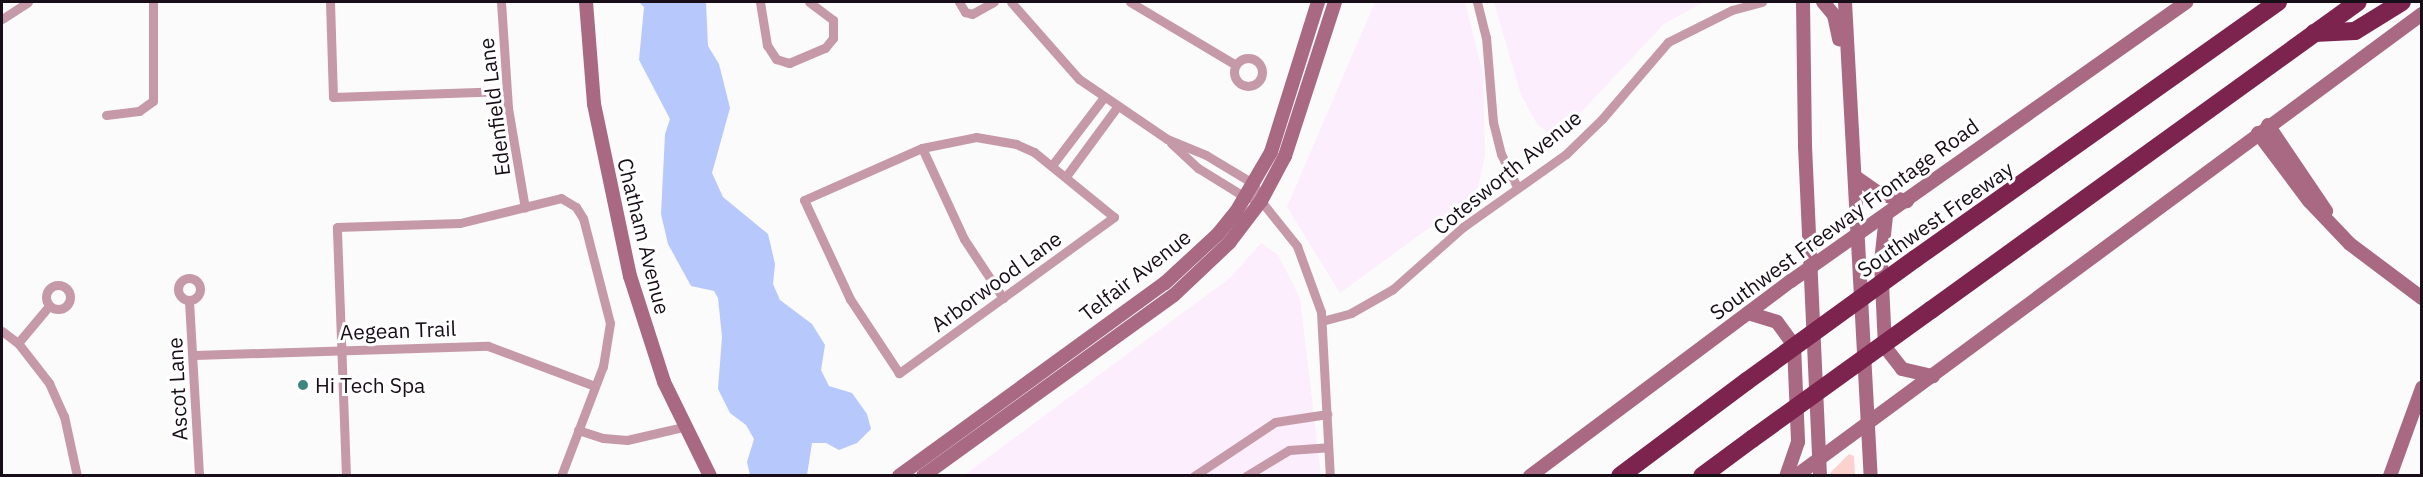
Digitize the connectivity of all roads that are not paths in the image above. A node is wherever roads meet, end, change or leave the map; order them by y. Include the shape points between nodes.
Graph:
1 (28, 2) edge
2 (153, 2) edge
3 (330, 2) edge
4 (501, 2) edge
5 (586, 2) edge
6 (760, 2) edge
7 (809, 2) edge
8 (959, 2) edge
9 (994, 2) edge
10 (1011, 2) edge
11 (1130, 2) edge
12 (1318, 2) edge
13 (1335, 2) edge
14 (1477, 2) edge
15 (1762, 2) edge
16 (1803, 2) edge
17 (1824, 2) edge
18 (1845, 2) edge
19 (2186, 2) edge
20 (2278, 2) edge
21 (2358, 2) edge
22 (2402, 2) edge
23 (2421, 14) edge
24 (2, 19) edge
25 (2314, 33) junction
26 (1236, 65) dead end
27 (506, 91) junction
28 (1104, 98) junction
29 (1852, 102) junction
30 (1117, 107) junction
31 (106, 115) dead end
32 (2263, 129) junction
33 (1167, 139) junction
34 (922, 148) junction
35 (1053, 164) junction
36 (1067, 175) junction
37 (1857, 178) junction
38 (1254, 184) junction
39 (1517, 187) junction
40 (1245, 197) junction
41 (1261, 201) junction
42 (1907, 201) junction
43 (525, 208) junction
44 (1886, 216) junction
45 (1860, 234) junction
46 (1810, 268) junction
47 (1003, 298) junction
48 (2421, 298) edge
49 (189, 301) dead end
50 (49, 306) dead end
51 (1748, 313) junction
52 (1322, 321) junction
53 (2, 331) edge
54 (18, 343) junction
55 (341, 350) junction
56 (195, 355) junction
57 (1934, 376) junction
58 (595, 386) junction
59 (2421, 388) edge
60 (1327, 414) junction
61 (1869, 423) junction
62 (683, 427) junction
63 (578, 430) junction
64 (1328, 447) junction
65 (1819, 459) junction
66 (708, 473) edge
67 (1331, 474) edge
68 (77, 476) edge
69 (199, 476) edge
70 (346, 476) edge
71 (561, 476) edge
72 (899, 476) edge
73 (923, 476) edge
74 (1194, 476) edge
75 (1246, 476) edge
76 (1530, 476) edge
77 (1620, 476) edge
78 (1702, 476) edge
79 (1786, 476) edge
80 (1796, 476) edge
81 (1821, 476) edge
82 (1871, 476) edge
83 (2390, 476) edge

1 - 24 street
2 - 31 street via 153,101 139,111
3 - 27 street via 333,97
4 - 27 street, Edenfield Lane
5 - 62 main road, Chatham Avenue via 594,104 615,218 645,330
6 - 7 street via 767,45 776,59 795,62 825,48 833,38 833,20
8 - 9 street via 965,12 972,14
10 - 28 street via 1058,59
11 - 26 street
12 - 38 main road, Telfair Avenue via 1271,152
13 - 41 main road, Telfair Avenue via 1300,120
14 - 39 street via 1486,37 1493,122 1501,154
15 - 39 street, Cotesworth Avenue via 1732,10 1668,42 1573,147
16 - 46 main road
17 - 29 main road via 1837,25 1843,82
18 - 29 main road
19 - 42 main road, Southwest Freeway Frontage Road
20 - 77 highway, Southwest Freeway, bridge via 1915,259
21 - 25 highway
22 - 25 highway via 2355,31
23 - 32 main road
25 - 78 highway, bridge
27 - 43 street, Edenfield Lane
28 - 30 street
28 - 35 street
29 - 37 main road
30 - 33 street
30 - 36 street
32 - 48 main road via 2333,224 2372,264
32 - 57 main road
33 - 38 street via 1206,155
33 - 40 street via 1198,168
34 - 35 street via 957,138 996,139 1025,148
34 - 47 street via 964,239
34 - 47 street, Arborwood Lane via 804,200 850,299 899,373
35 - 36 street
36 - 47 street, Arborwood Lane via 1114,217
37 - 42 main road via 1880,194
37 - 45 main road
38 - 40 main road, Telfair Avenue
38 - 41 street
39 - 52 street, Cotesworth Avenue via 1463,227 1393,289 1351,313
40 - 41 street
40 - 72 main road, Telfair Avenue via 1218,234 1165,284
41 - 52 street via 1297,246
41 - 73 main road, Telfair Avenue via 1229,243 1174,295
42 - 44 main road, Southwest Freeway Frontage Road
43 - 55 street via 460,223 337,227
43 - 58 street via 561,198 576,207 583,218 608,304 609,343
44 - 45 main road, Southwest Freeway Frontage Road
44 - 57 main road via 1881,262 1885,347 1902,369
45 - 46 main road, Southwest Freeway Frontage Road
45 - 61 main road
46 - 51 main road, Southwest Freeway Frontage Road
46 - 65 main road
49 - 56 street, Ascot Lane
50 - 54 street
51 - 76 main road, Southwest Freeway Frontage Road
51 - 79 main road via 1777,322 1794,345 1798,442
52 - 60 street
53 - 54 street
54 - 68 street via 49,383 60,407
55 - 56 street, Aegean Trail
55 - 58 street, Aegean Trail via 488,346
55 - 70 street
56 - 69 street, Ascot Lane
57 - 61 main road
58 - 63 street
59 - 83 main road
60 - 64 street
60 - 74 street via 1275,422
61 - 65 main road
61 - 82 main road
62 - 63 street via 621,440
62 - 66 main road, Chatham Avenue
63 - 71 street
64 - 67 street
64 - 75 street via 1289,450
65 - 80 main road
65 - 81 main road

